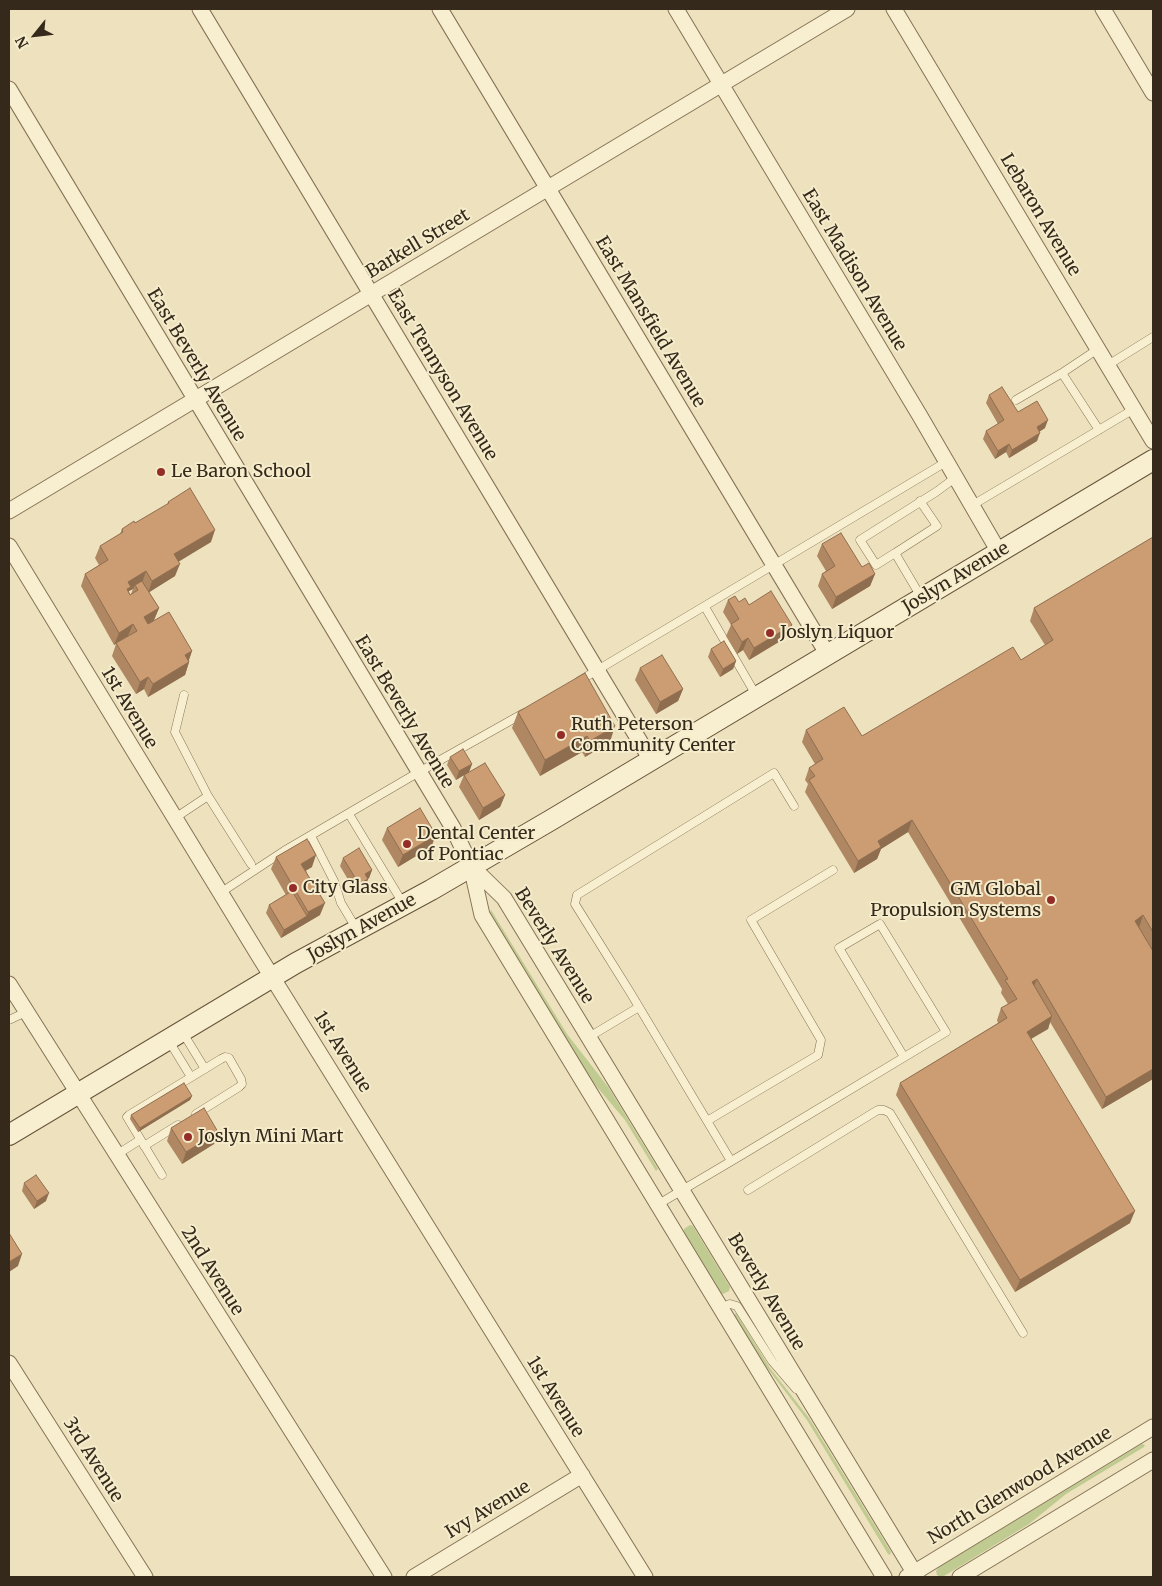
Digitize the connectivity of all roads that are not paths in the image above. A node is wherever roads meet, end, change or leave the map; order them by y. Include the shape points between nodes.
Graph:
1 (200, 9) edge
2 (440, 9) edge
3 (676, 9) edge
4 (847, 9) edge
5 (894, 9) edge
6 (1103, 9) edge
7 (721, 84) junction
8 (9, 90) edge
9 (1153, 93) edge
10 (547, 188) junction
11 (371, 294) junction
12 (1153, 337) edge
13 (1098, 349) junction
14 (1108, 365) junction
15 (1062, 373) junction
16 (195, 399) junction
17 (1016, 400) dead end
18 (1134, 409) junction
19 (1098, 430) junction
20 (1153, 441) edge
21 (1153, 460) edge
22 (946, 462) junction
23 (955, 478) junction
24 (920, 501) junction
25 (972, 506) junction
26 (9, 511) edge
27 (9, 546) edge
28 (1000, 552) junction
29 (895, 554) junction
30 (774, 566) junction
31 (922, 598) junction
32 (705, 607) junction
33 (828, 655) junction
34 (598, 670) junction
35 (571, 686) edge
36 (184, 695) dead end
37 (757, 697) junction
38 (528, 710) edge
39 (652, 760) junction
40 (419, 772) junction
41 (208, 796) junction
42 (794, 806) dead end
43 (348, 814) junction
44 (175, 818) junction
45 (310, 836) junction
46 (251, 864) dead end
47 (471, 866) junction
48 (833, 870) dead end
49 (220, 893) junction
50 (404, 905) junction
51 (357, 930) junction
52 (273, 977) junction
53 (9, 984) edge
54 (639, 1007) junction
55 (26, 1012) junction
56 (9, 1020) edge
57 (175, 1035) junction
58 (589, 1037) junction
59 (904, 1057) junction
60 (206, 1069) junction
61 (191, 1077) junction
62 (78, 1094) junction
63 (192, 1117) edge
64 (707, 1121) junction
65 (184, 1122) edge
66 (9, 1135) edge
67 (142, 1143) junction
68 (116, 1154) junction
69 (731, 1161) junction
70 (162, 1175) dead end
71 (682, 1190) junction
72 (748, 1190) dead end
73 (657, 1205) junction
74 (720, 1308) junction
75 (1023, 1333) dead end
76 (9, 1363) edge
77 (820, 1417) junction
78 (1153, 1427) edge
79 (1153, 1460) edge
80 (582, 1475) junction
81 (912, 1576) edge
82 (145, 1577) edge
83 (384, 1577) edge
84 (414, 1577) edge
85 (645, 1577) edge
86 (884, 1577) edge
87 (960, 1577) edge

1 - 11 street, East Tennyson Avenue
2 - 10 street, East Mansfield Avenue
3 - 7 street, East Madison Avenue
4 - 7 street, Barkell Street
5 - 13 street, Lebaron Avenue
6 - 9 street
7 - 10 street, Barkell Street
7 - 22 street, East Madison Avenue
8 - 16 street, East Beverly Avenue
10 - 11 street, Barkell Street
10 - 30 street, East Mansfield Avenue
11 - 16 street, Barkell Street
11 - 34 street, East Tennyson Avenue
12 - 14 lane
13 - 14 street, Lebaron Avenue
13 - 15 lane
14 - 18 street, Lebaron Avenue
15 - 17 lane
15 - 19 lane
16 - 26 street, Barkell Street
16 - 40 street, East Beverly Avenue
18 - 19 lane
18 - 20 street, Lebaron Avenue
19 - 25 lane
21 - 28 main road, Joslyn Avenue
22 - 23 street, East Madison Avenue
22 - 30 lane
23 - 24 lane
23 - 25 street, East Madison Avenue
24 - 29 lane via 936,526
24 - 29 lane via 860,540 876,565
25 - 28 street, East Madison Avenue
27 - 44 street, 1st Avenue
28 - 31 main road, Joslyn Avenue
29 - 31 lane
30 - 32 lane
30 - 33 street, East Mansfield Avenue
31 - 33 main road, Joslyn Avenue
32 - 34 lane
32 - 37 lane
33 - 37 main road, Joslyn Avenue
34 - 35 lane
34 - 39 street, East Tennyson Avenue
36 - 41 lane via 175,732
37 - 39 main road, Joslyn Avenue
38 - 40 lane
39 - 47 main road, Joslyn Avenue
40 - 43 lane
40 - 47 street, East Beverly Avenue via 453,828
41 - 44 lane
41 - 46 lane
42 - 54 lane via 774,773 577,895 575,904
43 - 45 lane
43 - 50 lane
44 - 49 street, 1st Avenue
45 - 49 lane
45 - 51 lane via 334,881 341,904
47 - 50 main road, Joslyn Avenue
47 - 58 street, Beverly Avenue via 504,898
47 - 73 street via 482,915
48 - 64 lane via 752,920 822,1040 818,1054
49 - 52 street, 1st Avenue
50 - 51 main road, Joslyn Avenue
51 - 52 main road, Joslyn Avenue
52 - 57 main road, Joslyn Avenue
52 - 80 street, 1st Avenue
53 - 55 street, 2nd Avenue
54 - 58 lane
54 - 64 lane
55 - 56 lane
55 - 62 street, 2nd Avenue
57 - 60 lane
57 - 61 lane
57 - 62 main road, Joslyn Avenue
58 - 71 street, Beverly Avenue
59 - 59 lane via 946,1032 880,924 839,948
59 - 69 lane
60 - 61 lane
60 - 63 lane via 228,1058 242,1084
61 - 67 lane via 129,1114 129,1122
62 - 66 main road, Joslyn Avenue
62 - 68 street, 2nd Avenue
64 - 69 lane
65 - 67 lane
67 - 68 lane
67 - 70 lane
68 - 83 street, 2nd Avenue
69 - 71 lane
71 - 73 lane
71 - 77 street, Beverly Avenue
72 - 75 lane via 878,1110 890,1113
73 - 74 street
74 - 77 lane via 730,1304 737,1306 772,1361
74 - 86 street
76 - 82 street, 3rd Avenue
77 - 81 street, Beverly Avenue
78 - 81 street, North Glenwood Avenue
79 - 87 street
80 - 84 street, Ivy Avenue
80 - 85 street, 1st Avenue

